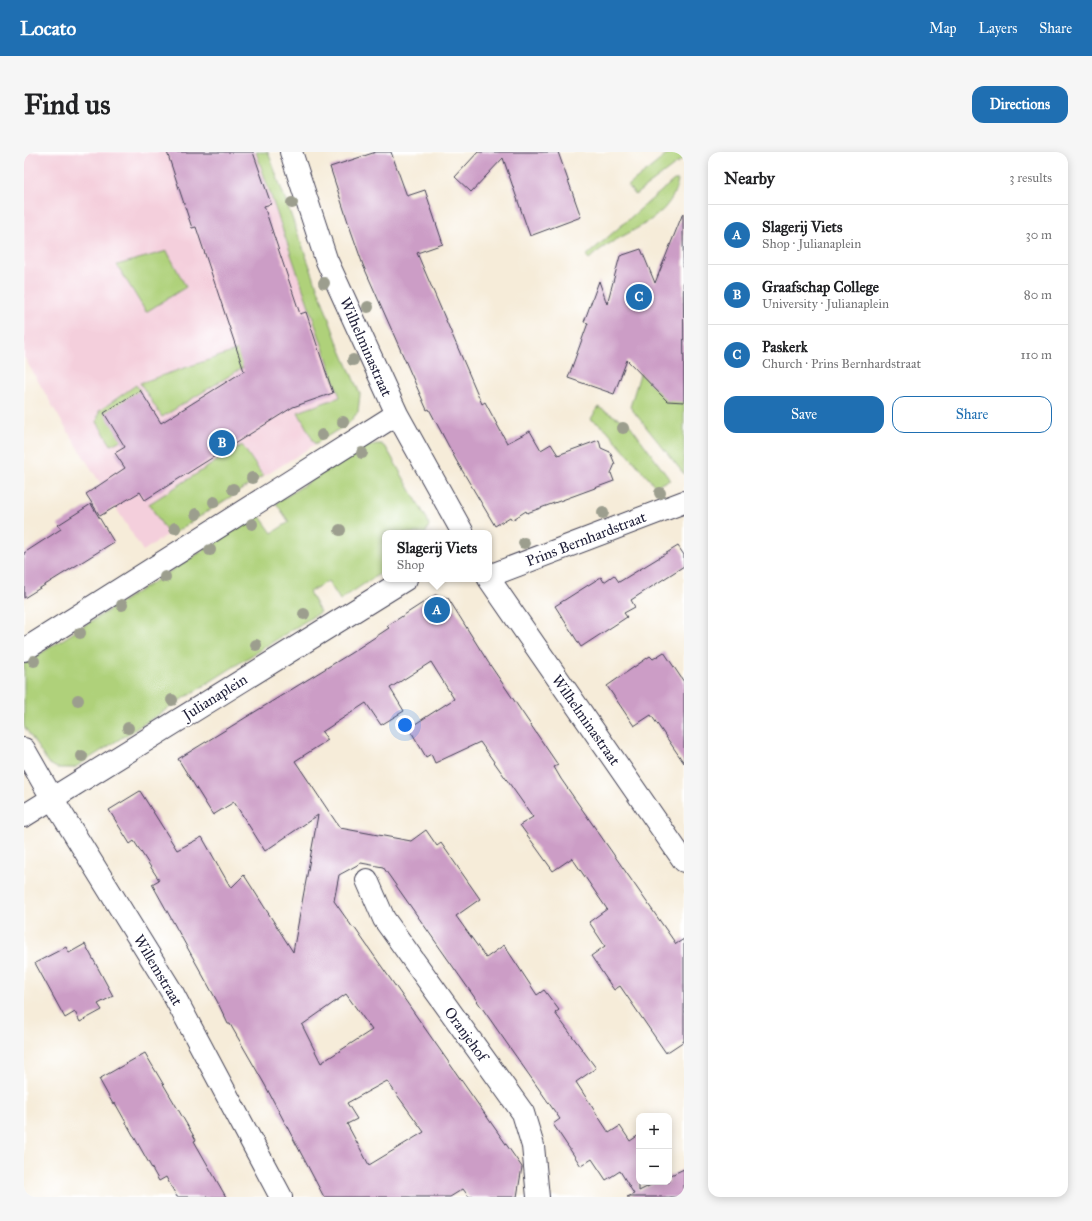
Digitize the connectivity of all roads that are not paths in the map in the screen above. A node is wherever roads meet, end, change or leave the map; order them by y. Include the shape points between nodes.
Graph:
1 (291, 152) edge
2 (397, 414) junction
3 (684, 502) edge
4 (461, 530) edge
5 (492, 577) edge
6 (401, 582) edge
7 (492, 582) edge
8 (24, 650) edge
9 (24, 749) edge
10 (52, 798) junction
11 (24, 816) edge
12 (684, 861) edge
13 (367, 880) dead end
14 (281, 1197) edge
15 (538, 1197) edge

1 - 2 street, Wilhelminastraat via 326,259
2 - 4 street, Wilhelminastraat
2 - 8 street
3 - 5 street, Prins Bernhardstraat
6 - 10 street, Julianaplein
7 - 12 street, Wilhelminastraat
9 - 10 street, Willemstraat
10 - 11 street, Julianaplein
10 - 14 street, Willemstraat via 172,992
13 - 15 street, Oranjehof via 384,919 522,1113 533,1146

